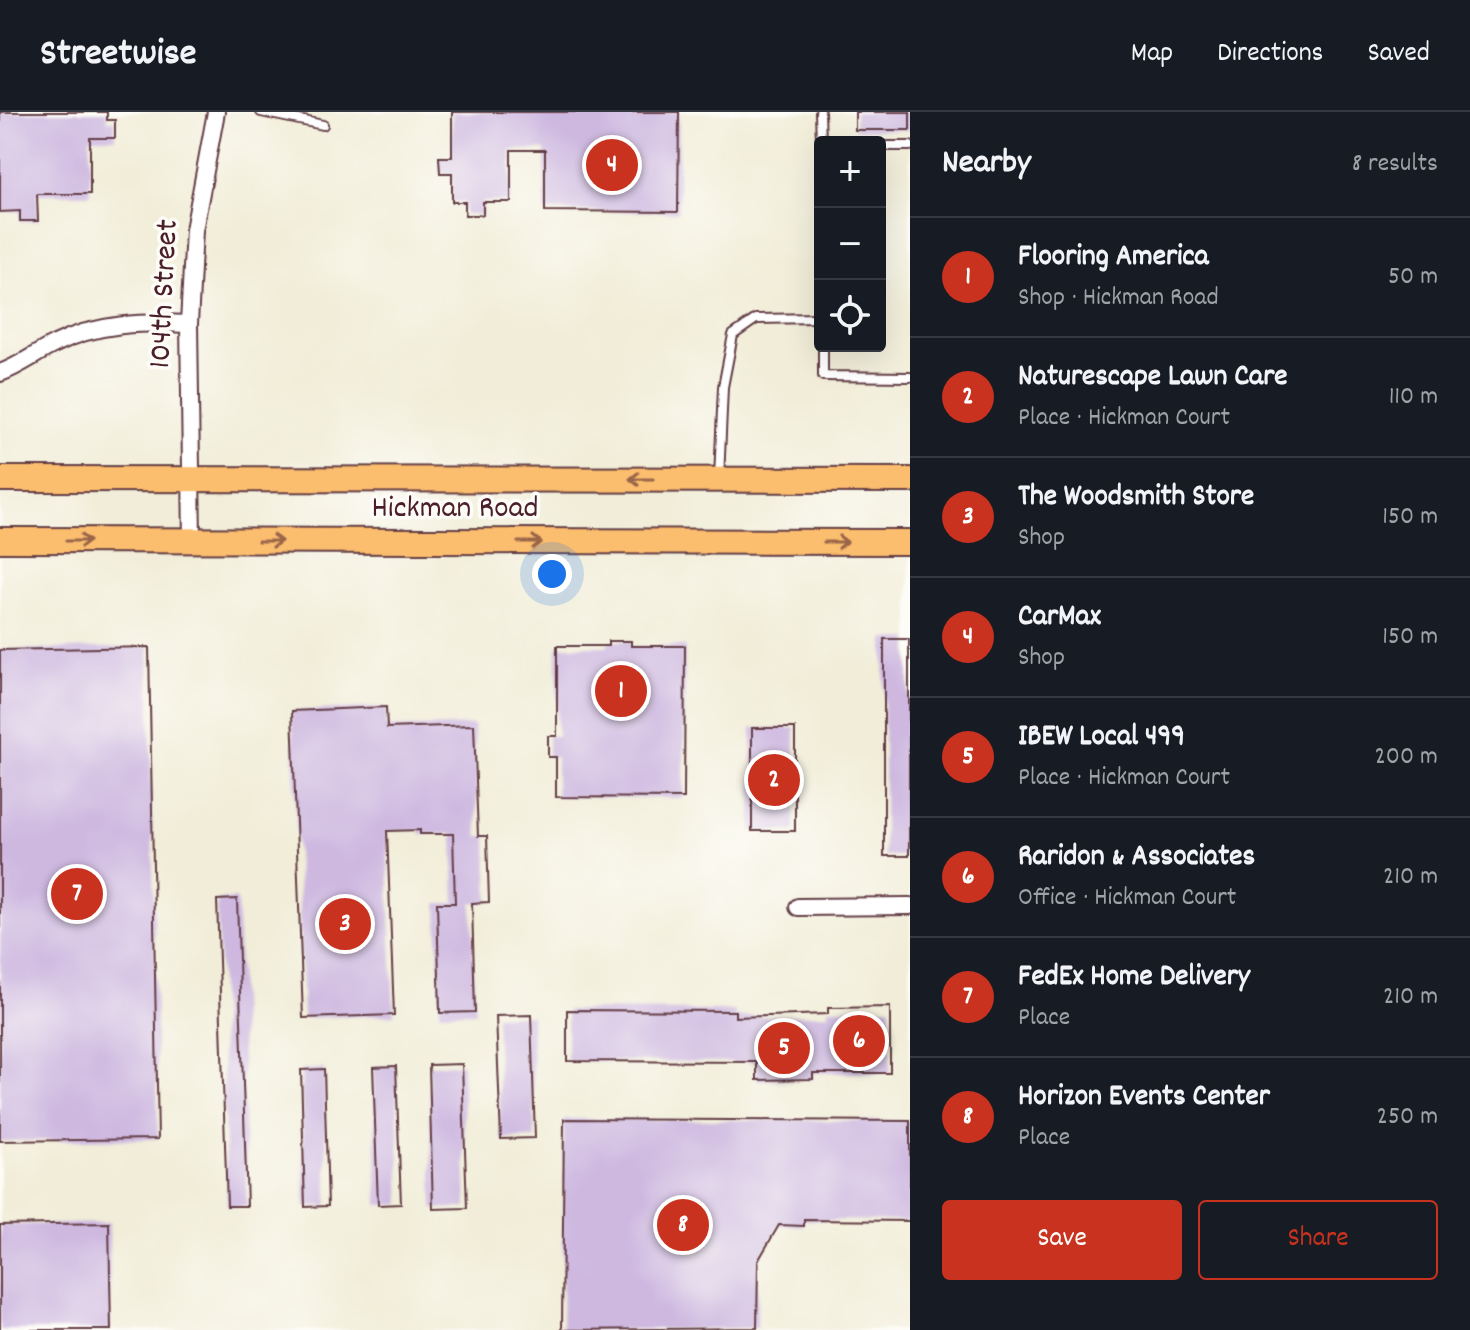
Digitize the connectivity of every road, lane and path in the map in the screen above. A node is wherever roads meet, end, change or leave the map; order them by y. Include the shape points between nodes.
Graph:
1 (216, 112) edge
2 (261, 112) edge
3 (820, 112) edge
4 (323, 125) dead end
5 (821, 136) edge
6 (886, 146) edge
7 (910, 146) edge
8 (814, 318) edge
9 (189, 324) junction
10 (823, 352) edge
11 (0, 373) edge
12 (910, 377) edge
13 (0, 479) edge
14 (192, 480) junction
15 (719, 480) junction
16 (910, 480) edge
17 (0, 540) edge
18 (192, 541) junction
19 (910, 542) edge
20 (910, 906) edge
21 (798, 907) dead end

1 - 9 street, 104th Street via 194,230
2 - 4 lane
3 - 5 lane
6 - 7 lane
8 - 15 lane via 756,319 733,335 723,387
9 - 11 street via 104,327 57,342
9 - 14 street, 104th Street
10 - 12 lane via 823,376
13 - 14 main road, Hickman Road
15 -> 14 main road, Hickman Road
14 - 18 street, 104th Street
15 - 16 main road, Hickman Road
17 -> 18 main road, Hickman Road
18 -> 19 main road, Hickman Road
20 - 21 street

